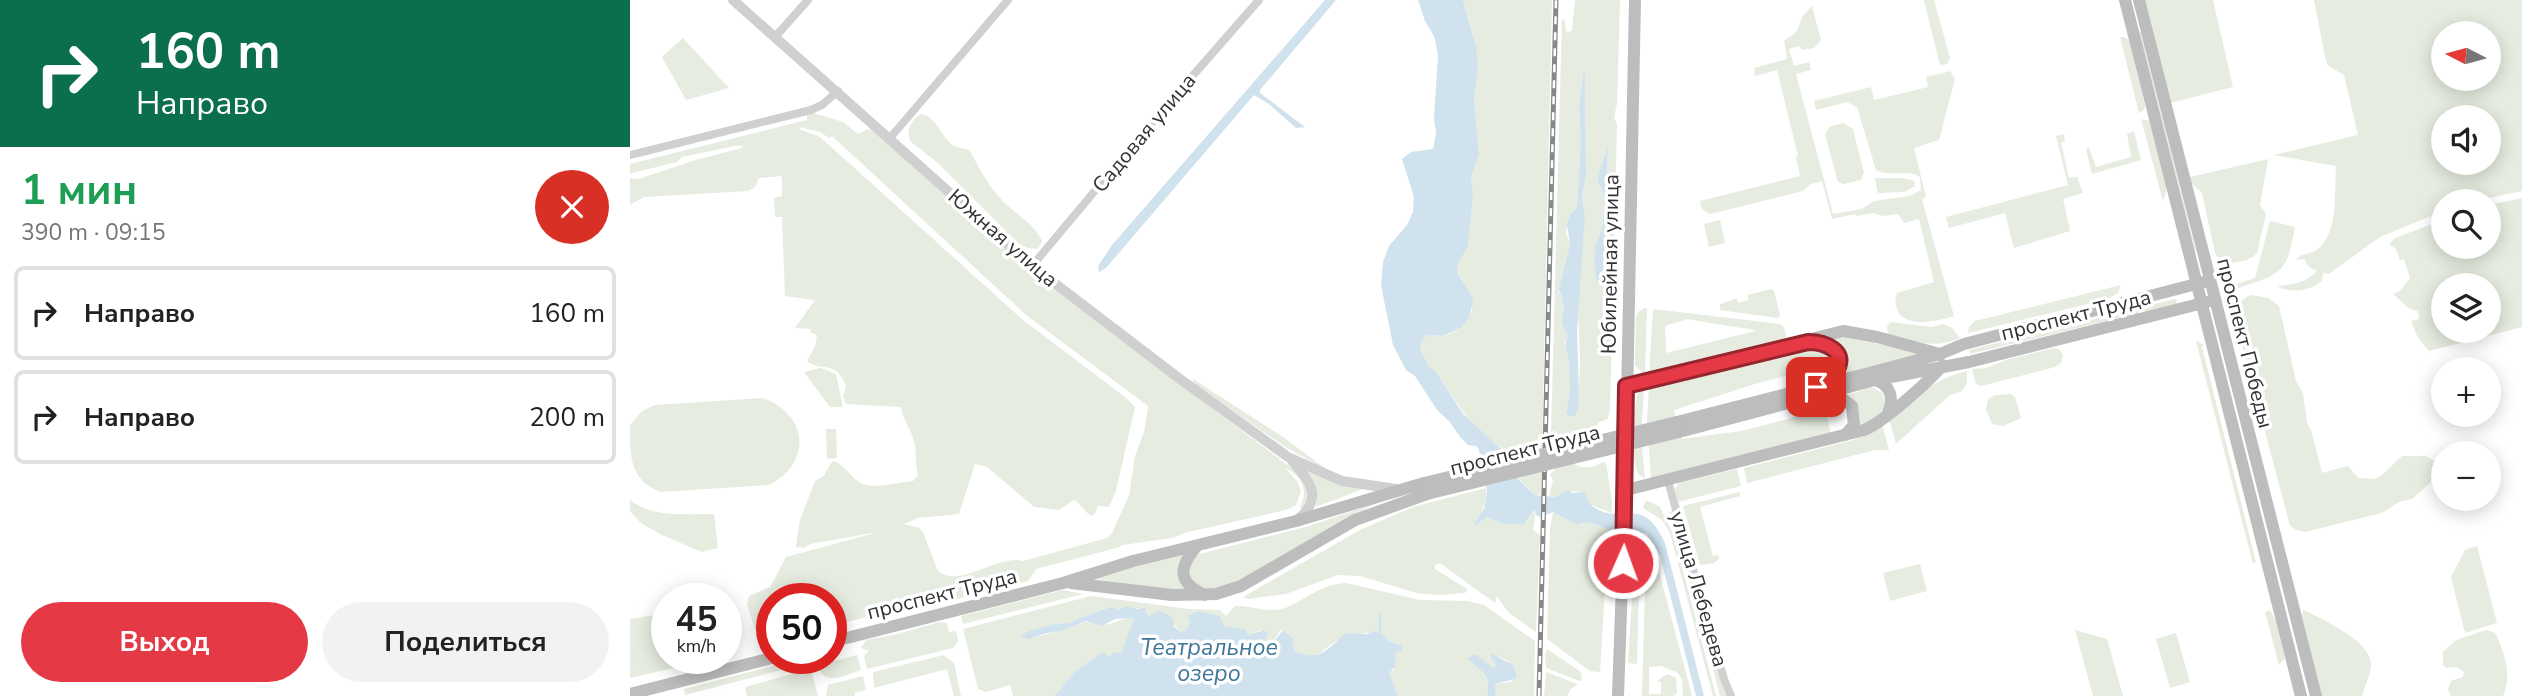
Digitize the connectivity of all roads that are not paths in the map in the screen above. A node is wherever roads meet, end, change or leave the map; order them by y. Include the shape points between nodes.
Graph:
1 (733, 0) edge
2 (808, 0) edge
3 (1008, 0) edge
4 (1259, 0) edge
5 (1635, 0) edge
6 (2125, 0) edge
7 (2139, 0) edge
8 (775, 37) junction
9 (838, 91) junction
10 (890, 138) junction
11 (630, 155) edge
12 (1032, 267) junction
13 (2203, 283) junction
14 (2208, 302) junction
15 (1808, 342) junction
16 (1941, 359) junction
17 (1875, 380) junction
18 (1626, 386) junction
19 (1818, 391) junction
20 (1888, 414) junction
21 (1842, 438) junction
22 (1288, 457) junction
23 (1668, 481) junction
24 (1406, 488) junction
25 (1426, 489) junction
26 (1626, 490) junction
27 (1296, 522) junction
28 (1198, 545) junction
29 (1063, 583) junction
30 (1206, 596) junction
31 (2296, 617) junction
32 (2282, 620) junction
33 (847, 638) edge
34 (756, 662) edge
35 (630, 694) edge
36 (1618, 696) edge
37 (1731, 696) edge
38 (2301, 696) edge
39 (2316, 696) edge

1 - 8 street, Южная улица
2 - 8 street
3 - 10 street
4 - 12 street, Садовая улица
5 - 18 main road, Юбилейная улица
6 - 13 main road, проспект Победы
7 - 13 main road, проспект Победы
8 - 9 street, Южная улица
9 - 10 street, Южная улица
9 - 11 street via 811,110
10 - 12 street, Южная улица
12 - 22 street, Южная улица
13 - 14 main road, проспект Победы
13 - 16 main road, проспект Труда via 1964,344
14 - 16 main road, проспект Труда via 1969,362
14 - 31 main road, проспект Победы
14 - 32 main road, проспект Победы
15 - 16 main road via 1852,332
15 - 18 main road
15 - 19 main road via 1830,346 1839,360 1835,374
16 - 17 main road, проспект Труда
16 - 19 main road, проспект Труда
16 - 20 main road via 1933,377
17 - 19 main road, проспект Труда
17 - 20 main road via 1890,392
18 - 26 main road, Юбилейная улица
19 - 21 main road via 1853,406 1854,425
19 - 25 main road, проспект Труда, bridge
20 - 21 main road via 1871,428
21 - 23 main road
22 - 24 street via 1342,481
22 - 27 street via 1313,492 1309,509
23 - 26 main road
23 - 37 street, улица Лебедева
24 - 25 main road, проспект Труда
24 - 27 main road, проспект Труда
25 - 30 main road, проспект Труда via 1354,520 1241,586
26 - 36 main road, Юбилейная улица
27 - 28 main road, проспект Труда
28 - 29 main road, проспект Труда
28 - 30 main road via 1185,562 1183,575 1190,587
29 - 30 main road, проспект Труда
29 - 33 main road, проспект Труда
31 - 32 main road via 2289,614
31 - 39 main road, проспект Победы
32 - 38 main road, проспект Победы
34 - 35 main road

